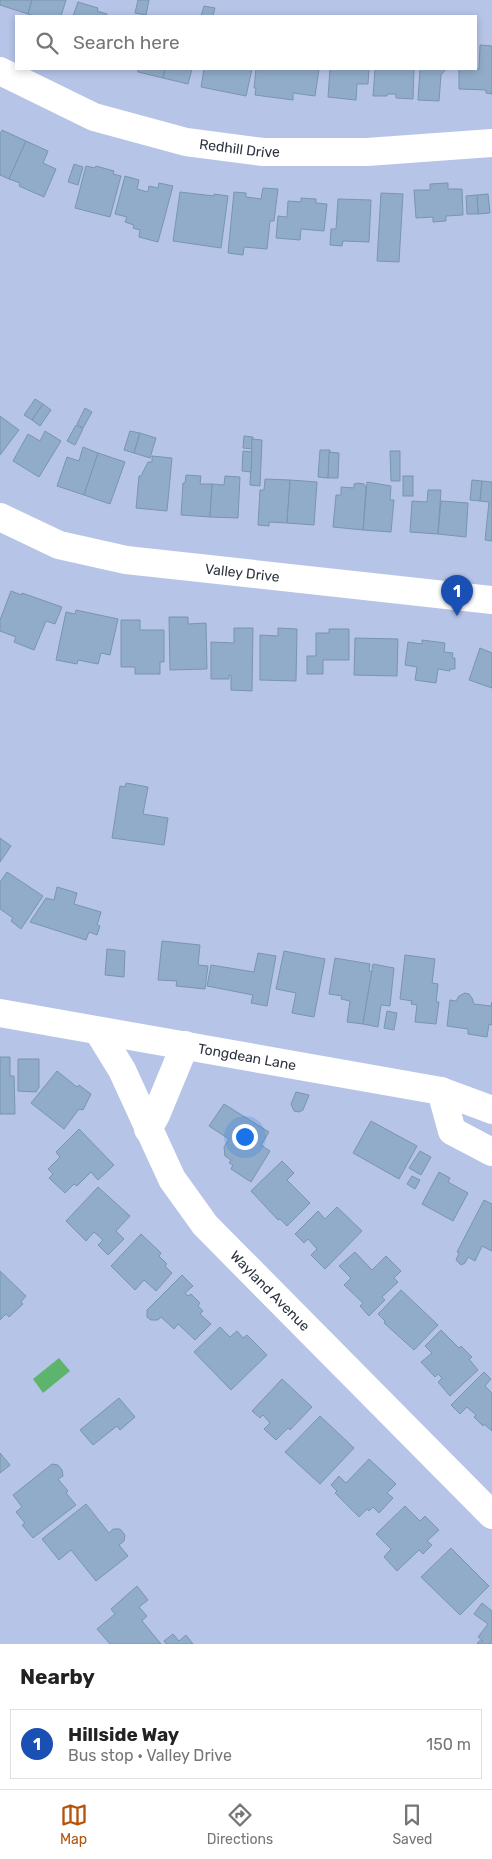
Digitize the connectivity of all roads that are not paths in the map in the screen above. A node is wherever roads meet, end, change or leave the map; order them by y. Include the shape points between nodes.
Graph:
1 (0, 71) edge
2 (492, 143) edge
3 (0, 517) edge
4 (492, 600) edge
5 (0, 1013) edge
6 (98, 1031) junction
7 (185, 1046) junction
8 (441, 1091) junction
9 (492, 1110) edge
10 (148, 1129) junction
11 (492, 1152) edge
12 (492, 1515) edge

1 - 2 street, Redhill Drive via 94,117 186,142 263,152 367,152
3 - 4 street, Valley Drive via 59,545 126,560
5 - 6 street, Tongdean Lane
6 - 7 street, Tongdean Lane
6 - 10 street, Wayland Avenue via 122,1070
7 - 8 street, Tongdean Lane
7 - 10 street
8 - 9 street, Tongdean Lane
8 - 11 street via 452,1131
10 - 12 street, Wayland Avenue via 172,1178 205,1226

